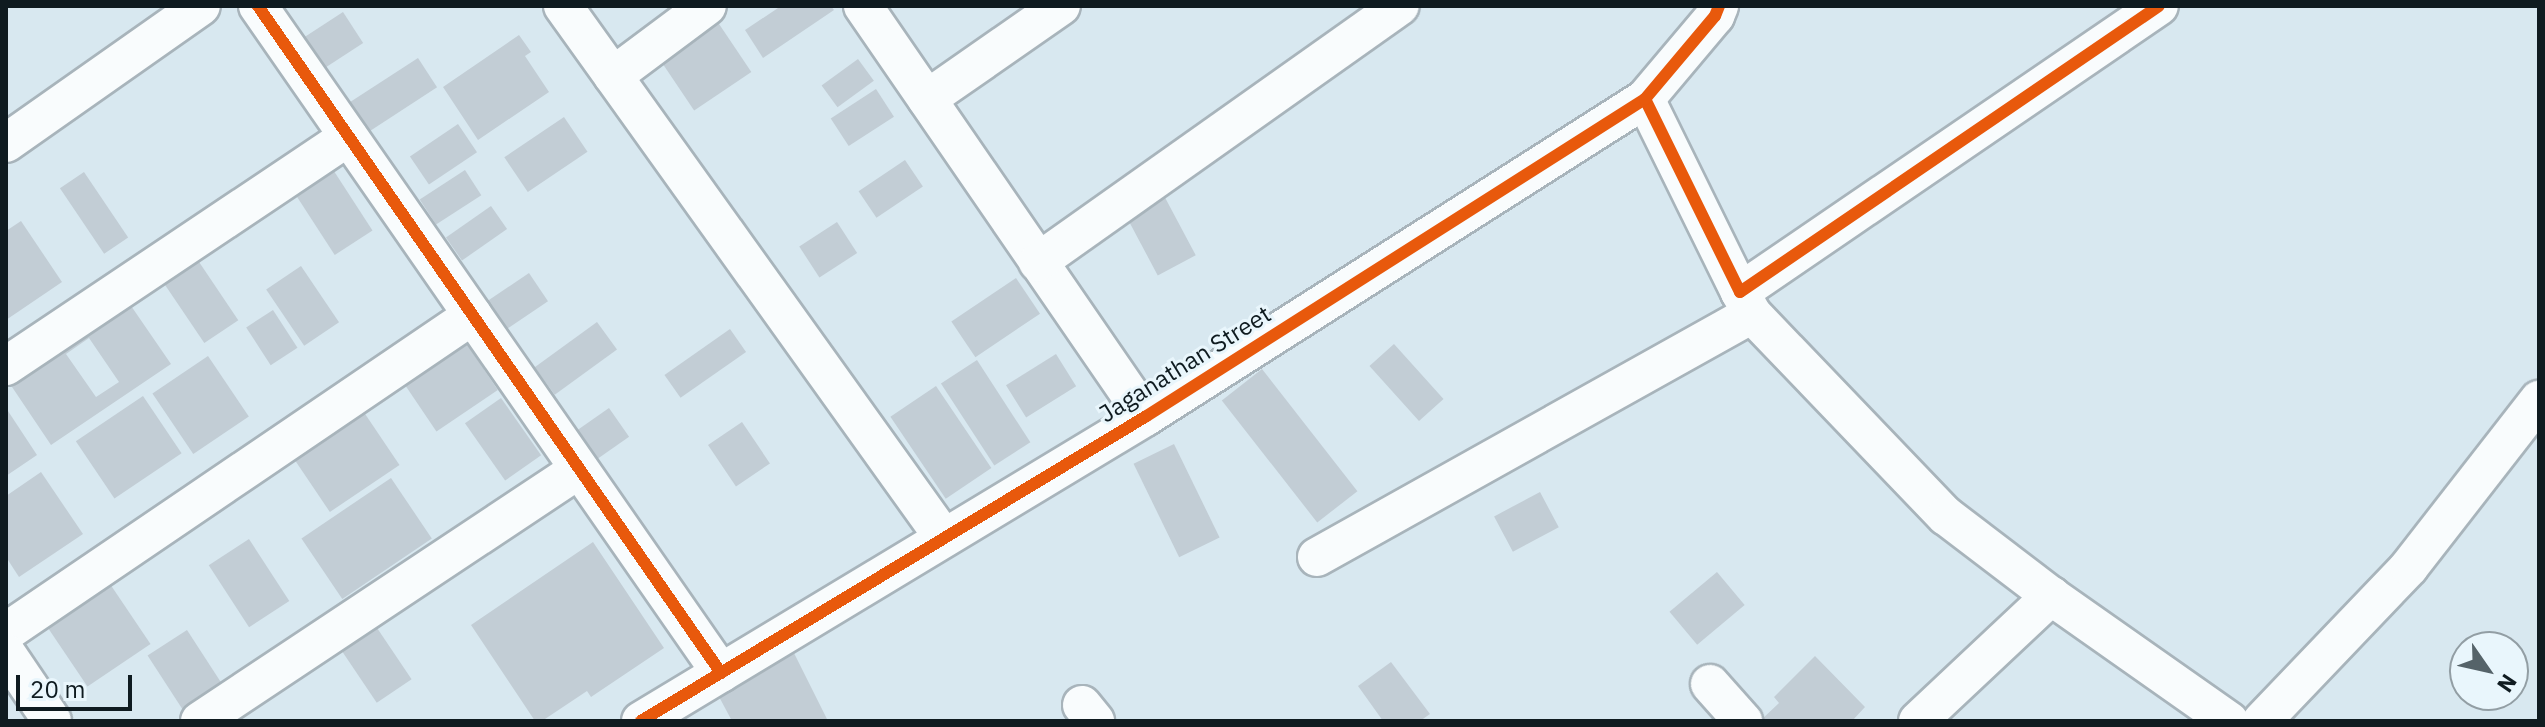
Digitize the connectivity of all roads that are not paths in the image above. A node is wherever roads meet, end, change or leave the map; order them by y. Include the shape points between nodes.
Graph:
1 (201, 6) edge
2 (258, 6) edge
3 (563, 6) edge
4 (707, 6) edge
5 (863, 6) edge
6 (1061, 6) edge
7 (1400, 6) edge
8 (1719, 6) edge
9 (2159, 6) edge
10 (613, 76) junction
11 (927, 99) junction
12 (1645, 99) junction
13 (348, 137) junction
14 (6, 143) edge
15 (1038, 262) junction
16 (1746, 303) junction
17 (473, 315) junction
18 (6, 366) edge
19 (2539, 400) edge
20 (1145, 417) junction
21 (579, 469) junction
22 (944, 538) junction
23 (1317, 557) dead end
24 (2051, 596) junction
25 (6, 632) edge
26 (6, 653) edge
27 (721, 673) junction
28 (1710, 684) dead end
29 (52, 721) edge
30 (200, 721) edge
31 (641, 721) edge
32 (1743, 721) edge
33 (1918, 721) edge
34 (2229, 721) edge
35 (2262, 721) edge

1 - 14 street
2 - 13 street
3 - 10 street
4 - 10 street
5 - 11 street
6 - 11 street
7 - 15 street
8 - 12 street, Jaganathan Street
9 - 16 street
10 - 22 street
11 - 15 street
12 - 16 street
12 - 20 street, Jaganathan Street
13 - 17 street
13 - 18 street
15 - 20 street
16 - 23 street
16 - 24 street via 1946,516
17 - 21 street
17 - 25 street
19 - 35 street via 2409,567
20 - 22 street, Jaganathan Street
21 - 27 street
21 - 30 street
22 - 27 street, Jaganathan Street
24 - 33 street
24 - 34 street
26 - 29 street
27 - 31 street, Jaganathan Street
28 - 32 street

